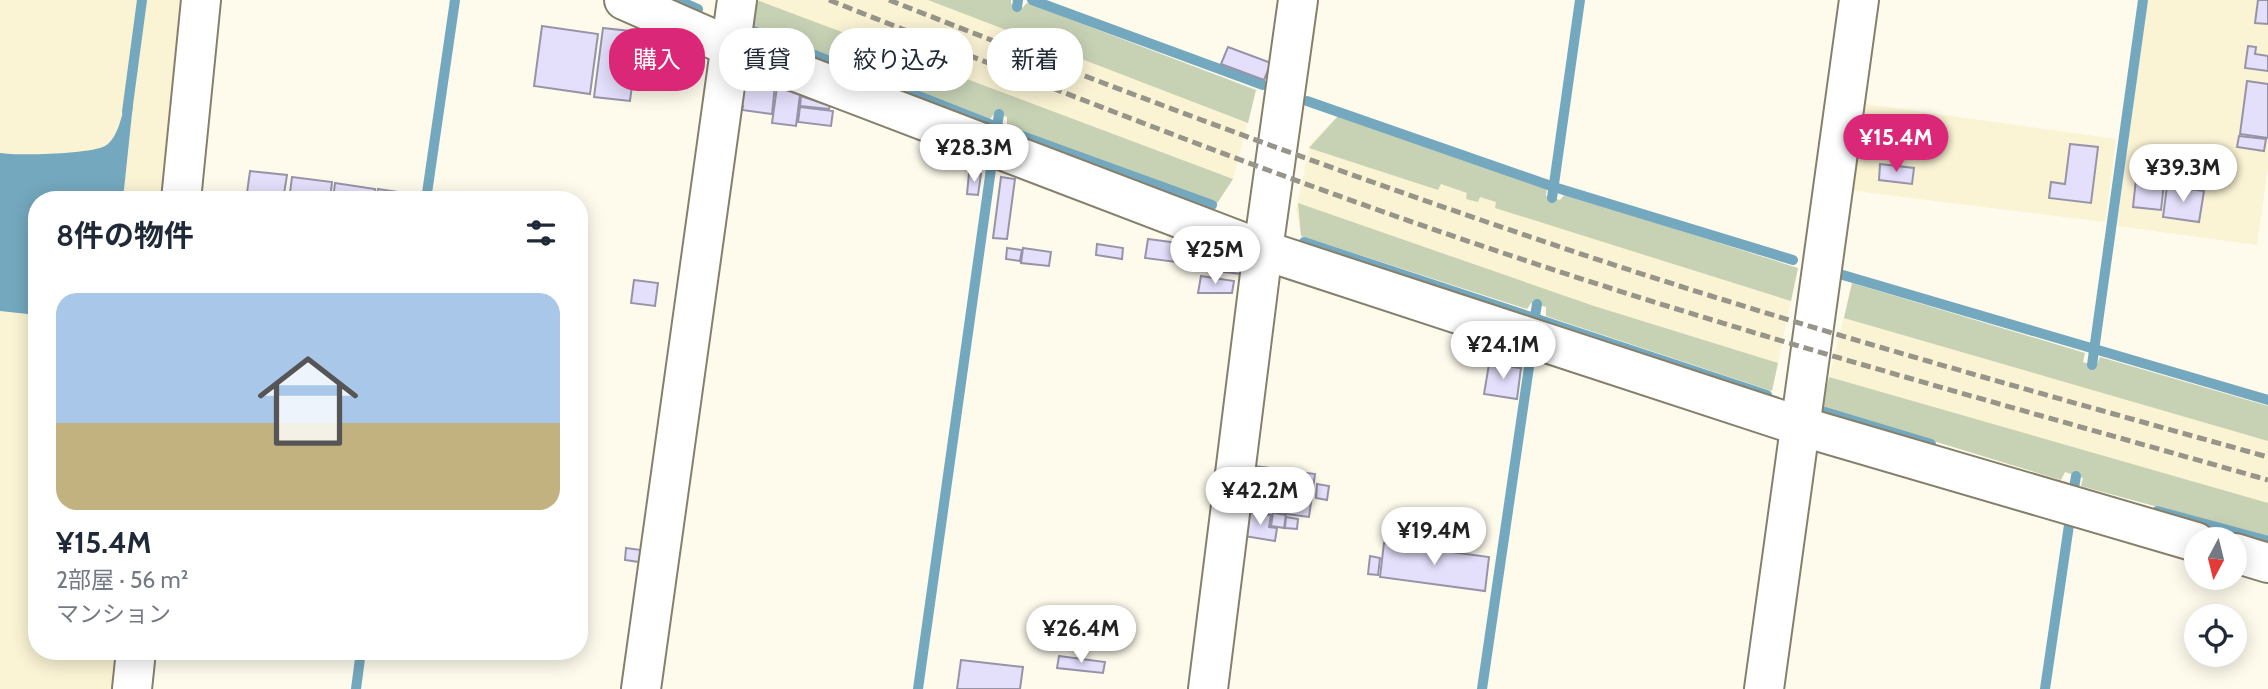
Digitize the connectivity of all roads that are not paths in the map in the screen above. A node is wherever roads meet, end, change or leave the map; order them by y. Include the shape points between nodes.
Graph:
1 (201, 0) edge
2 (624, 0) edge
3 (737, 0) edge
4 (1298, 0) edge
5 (1859, 0) edge
6 (733, 28) edge
7 (719, 42) edge
8 (815, 79) edge
9 (725, 91) edge
10 (182, 191) edge
11 (1262, 250) junction
12 (1800, 426) junction
13 (2184, 538) edge
14 (2247, 557) edge
15 (2268, 563) edge
16 (135, 660) edge
17 (132, 689) edge
18 (640, 689) edge
19 (1208, 689) edge
20 (1764, 689) edge

1 - 10 street
2 - 7 street
3 - 6 street
4 - 11 street
5 - 12 street
8 - 11 street
9 - 18 street
11 - 12 street
11 - 19 street
12 - 13 street
12 - 20 street
14 - 15 street
16 - 17 street

